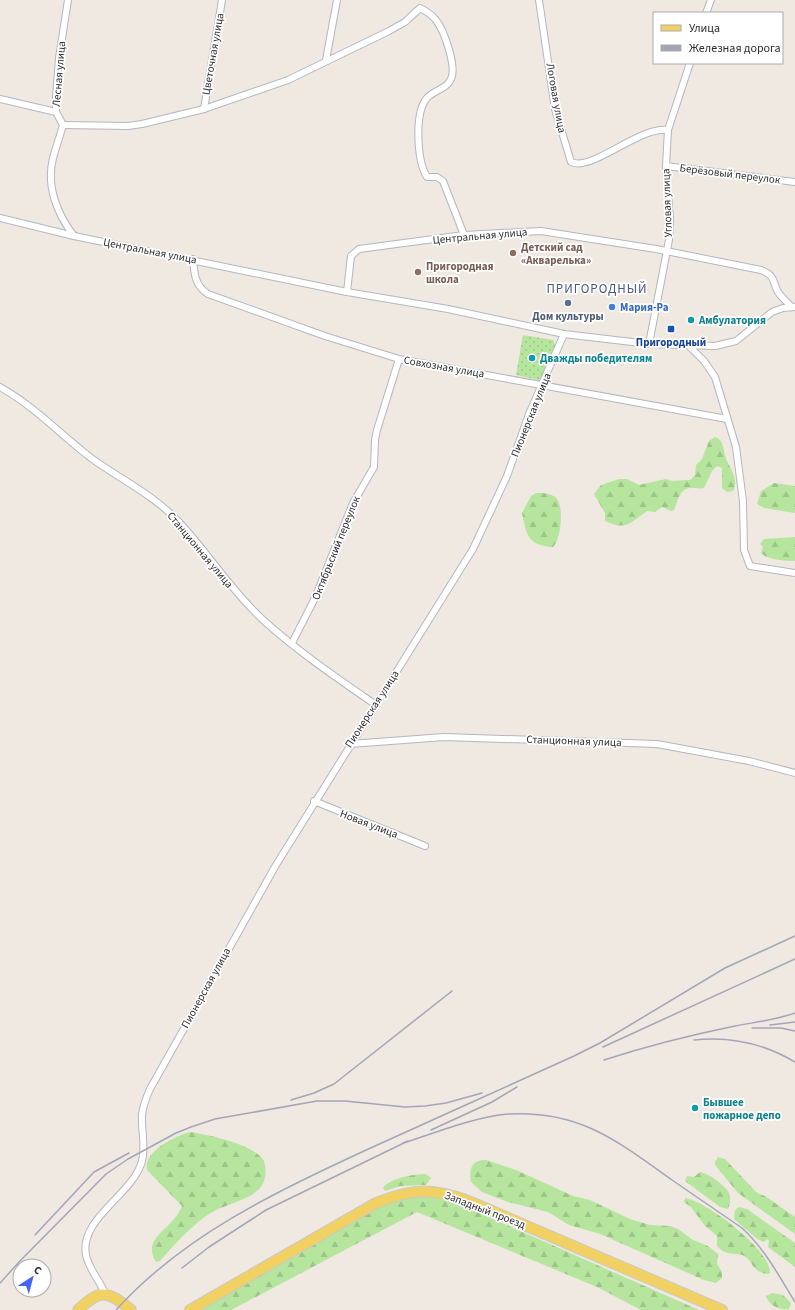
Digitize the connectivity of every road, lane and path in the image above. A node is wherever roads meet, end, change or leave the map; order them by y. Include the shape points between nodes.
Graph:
1 (68, 0) edge
2 (222, 0) edge
3 (337, 0) edge
4 (539, 0) edge
5 (711, 0) edge
6 (706, 12) edge
7 (326, 60) junction
8 (690, 64) edge
9 (0, 99) edge
10 (204, 109) junction
11 (56, 112) junction
12 (63, 125) junction
13 (668, 130) junction
14 (666, 166) junction
15 (795, 182) edge
16 (0, 218) edge
17 (464, 235) junction
18 (74, 236) junction
19 (668, 253) junction
20 (193, 259) junction
21 (347, 292) junction
22 (793, 307) edge
23 (564, 334) junction
24 (649, 344) junction
25 (690, 347) junction
26 (399, 359) junction
27 (543, 385) junction
28 (0, 387) edge
29 (727, 419) junction
30 (795, 573) edge
31 (292, 643) junction
32 (376, 705) junction
33 (350, 744) junction
34 (795, 772) edge
35 (314, 801) junction
36 (425, 846) dead end
37 (105, 1294) junction
38 (78, 1310) edge
39 (131, 1310) edge
40 (190, 1310) edge
41 (722, 1310) edge

1 - 11 street, Лесная улица via 57,73
2 - 10 street, Цветочная улица
3 - 7 street
4 - 13 street, Логовая улица via 556,109 571,162 575,164 592,160 643,134 659,129
5 - 6 street
7 - 10 street via 288,80
7 - 17 street via 400,25 420,8 435,19 443,30 452,74 449,83 425,101 420,121 420,152 427,177 439,177 443,181
8 - 13 street, Угловая улица
9 - 11 street
10 - 12 street via 128,126
11 - 12 street, Лесная улица
12 - 18 street via 52,168 53,192 61,217
13 - 14 street, Угловая улица
14 - 15 street, Берёзовый переулок
14 - 19 street, Угловая улица via 670,220
16 - 18 street, Центральная улица
17 - 19 street, Центральная улица via 541,231
17 - 21 street, Центральная улица via 354,251 351,256
18 - 20 street, Центральная улица
19 - 22 street, Центральная улица via 769,273 777,290
19 - 24 street, Угловая улица
20 - 21 street, Центральная улица
20 - 26 street, Совхозная улица via 196,282 200,290 208,294 325,336
21 - 23 street, Центральная улица via 448,309
22 - 25 street, Центральная улица via 772,312 736,340 714,346
23 - 24 street, Центральная улица
23 - 27 street, Пионерская улица
24 - 25 street, Центральная улица
25 - 29 street via 712,372
26 - 27 street, Совхозная улица
26 - 31 street, Октябрьский переулок via 377,430 374,467 353,503 315,598
27 - 29 street, Совхозная улица
27 - 32 street, Пионерская улица via 529,414 507,476 473,549
28 - 31 street, Станционная улица via 31,407 91,457 168,511 180,522 228,584 262,619
29 - 30 street via 739,466 744,550 750,566
31 - 32 street, Станционная улица via 323,669
32 - 33 street, Пионерская улица
33 - 34 street, Станционная улица via 444,737 657,744
33 - 35 street, Пионерская улица
35 - 36 street, Новая улица
35 - 37 street, Пионерская улица via 158,1074 143,1107 142,1162 132,1180 93,1226 86,1240 90,1266
37 - 38 main road via 91,1298
37 - 39 main road via 116,1297
40 - 41 main road, Западный проезд via 376,1203 401,1193 426,1190 471,1202

